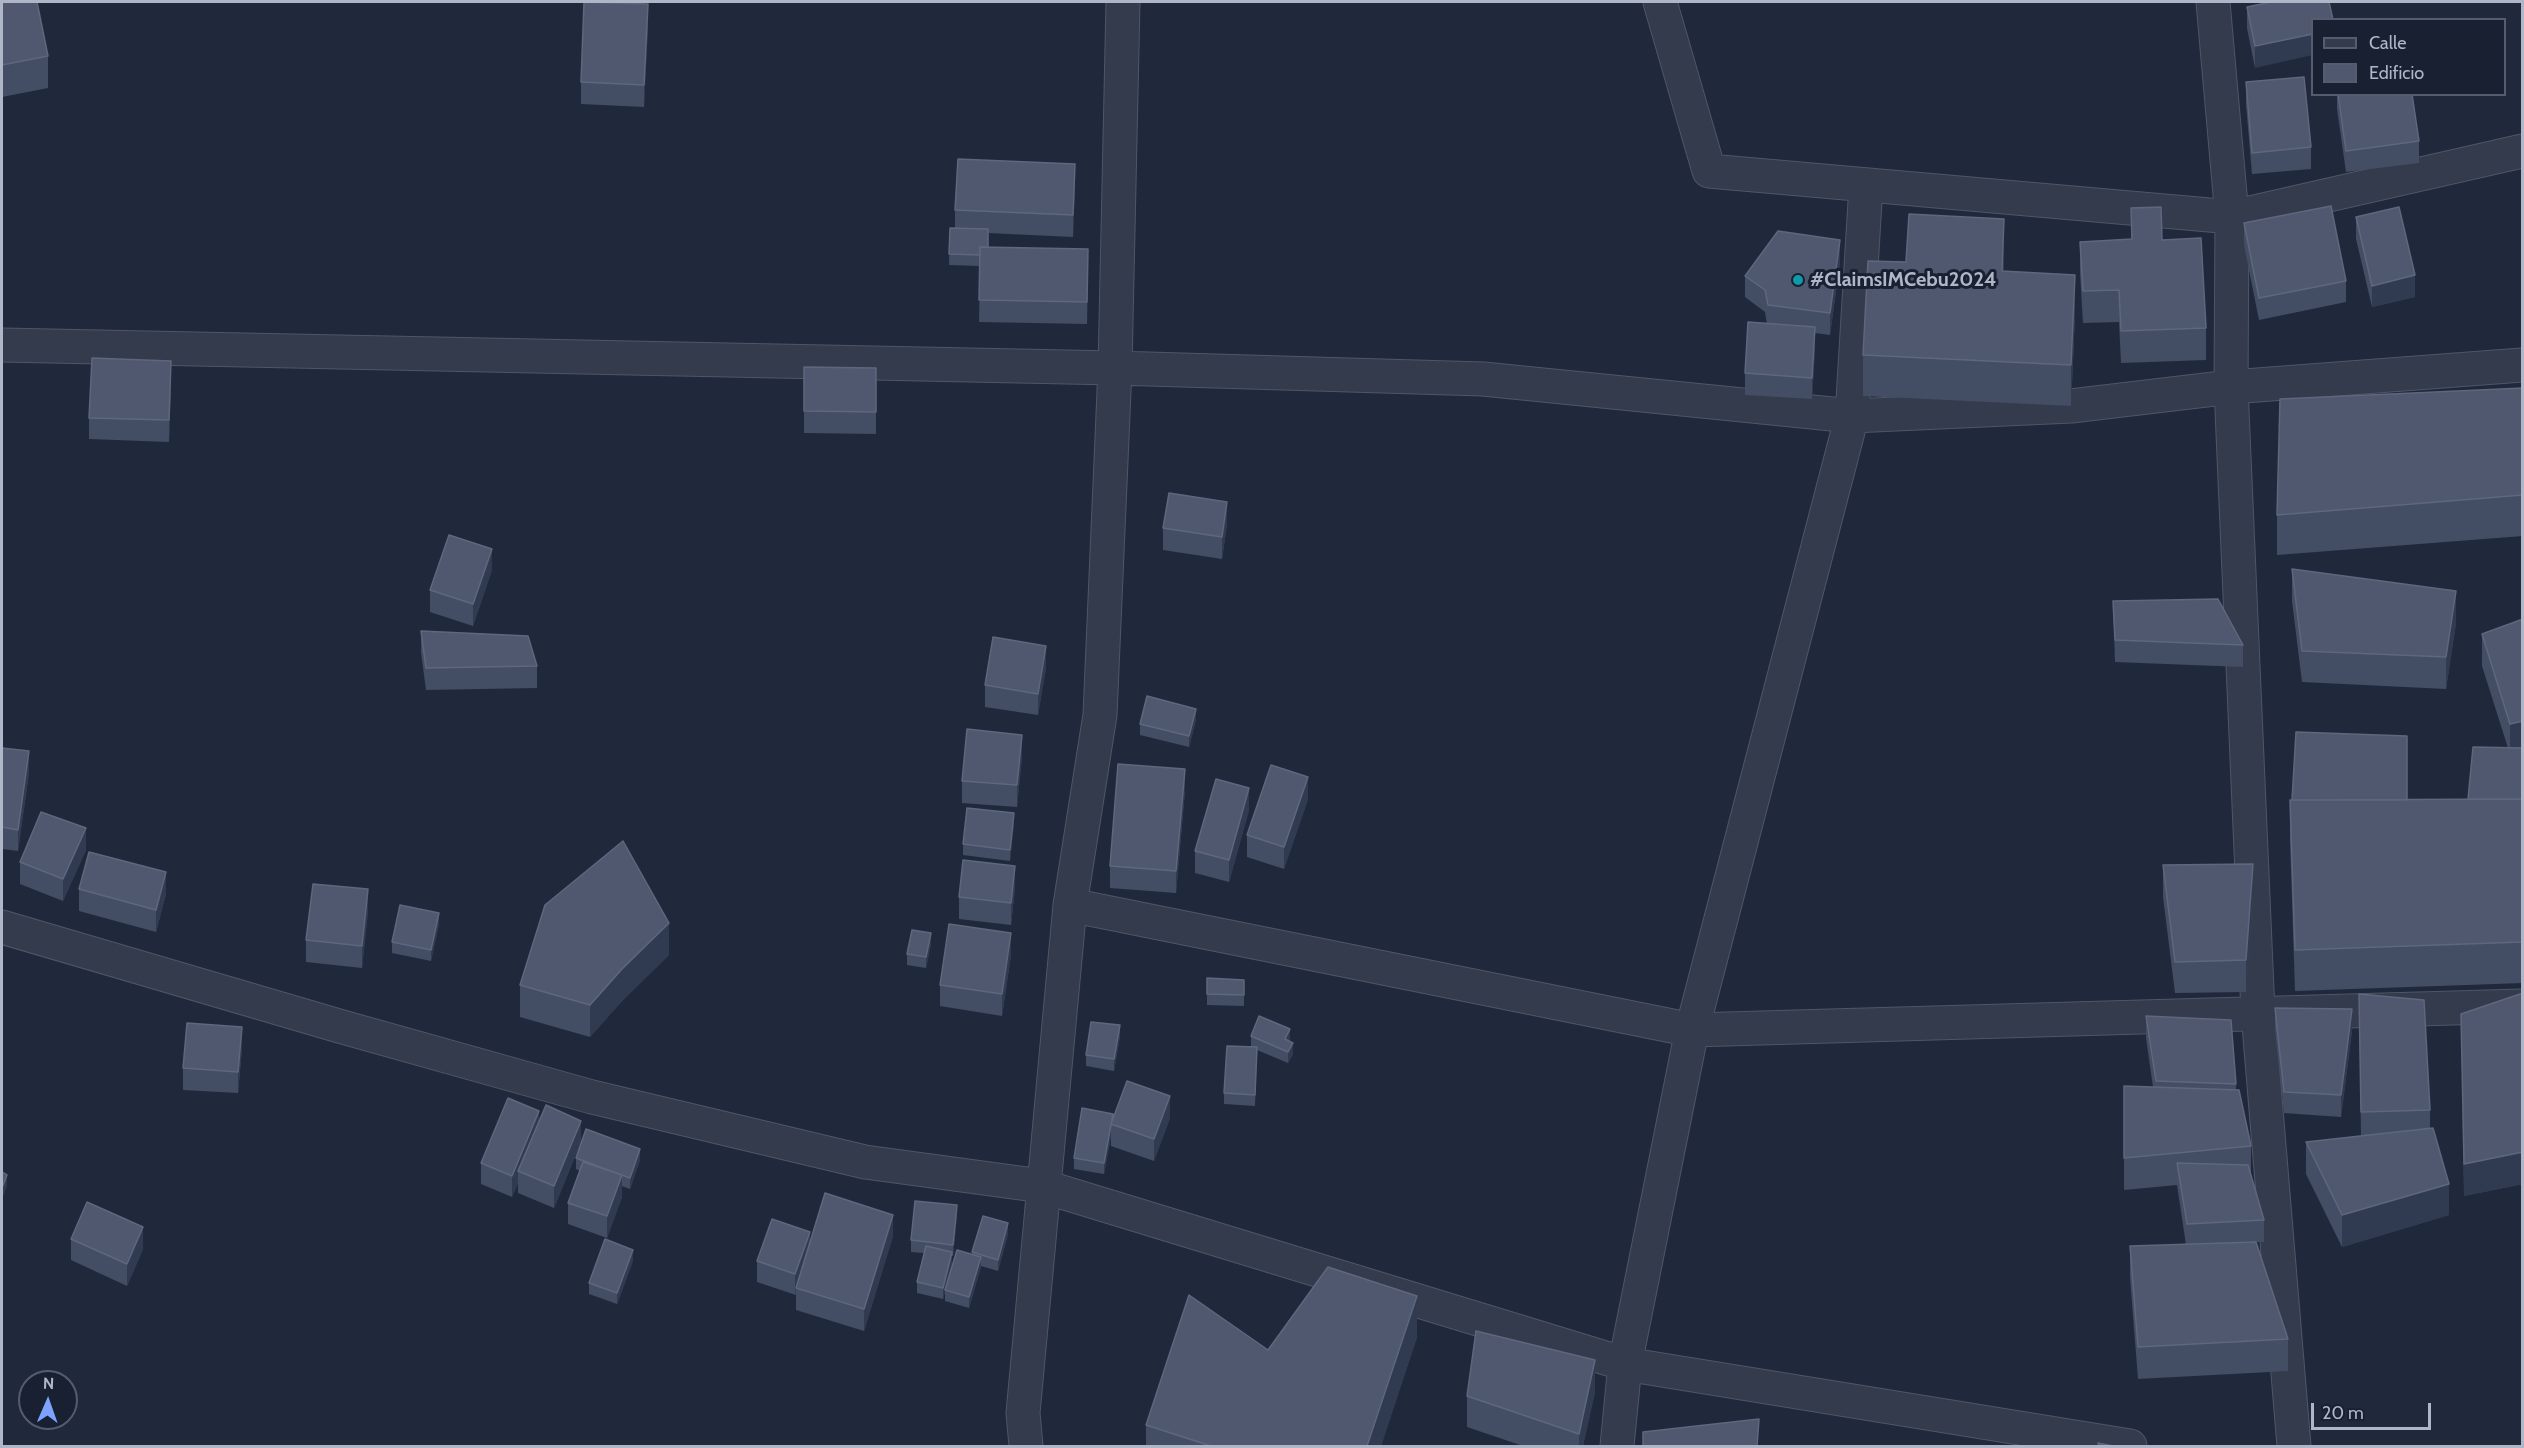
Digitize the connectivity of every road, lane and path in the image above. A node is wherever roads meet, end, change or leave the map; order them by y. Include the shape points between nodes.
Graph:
1 (1123, 2) edge
2 (1660, 2) edge
3 (2213, 2) edge
4 (2523, 151) edge
5 (1866, 185) junction
6 (2232, 217) junction
7 (2, 345) edge
8 (2523, 365) edge
9 (1115, 368) junction
10 (2231, 387) junction
11 (1852, 416) junction
12 (1070, 905) junction
13 (2, 927) edge
14 (2523, 1006) edge
15 (2258, 1013) junction
16 (1692, 1030) junction
17 (1042, 1186) junction
18 (1625, 1364) junction
19 (1026, 1446) edge
20 (1617, 1446) edge
21 (2130, 1446) edge
22 (2294, 1446) edge

1 - 9 street
2 - 5 street via 1709,171
3 - 6 street
4 - 6 street
5 - 6 street
5 - 11 street
6 - 10 street
7 - 9 street
8 - 10 street
9 - 11 street via 1483,379
9 - 12 street via 1101,715
10 - 11 street via 2070,406
10 - 15 street
11 - 16 street
12 - 16 street
12 - 17 street
13 - 17 street via 592,1096 865,1162
14 - 15 street
15 - 16 street
15 - 22 street
16 - 18 street
17 - 18 street
17 - 19 street via 1023,1413
18 - 20 street
18 - 21 street

